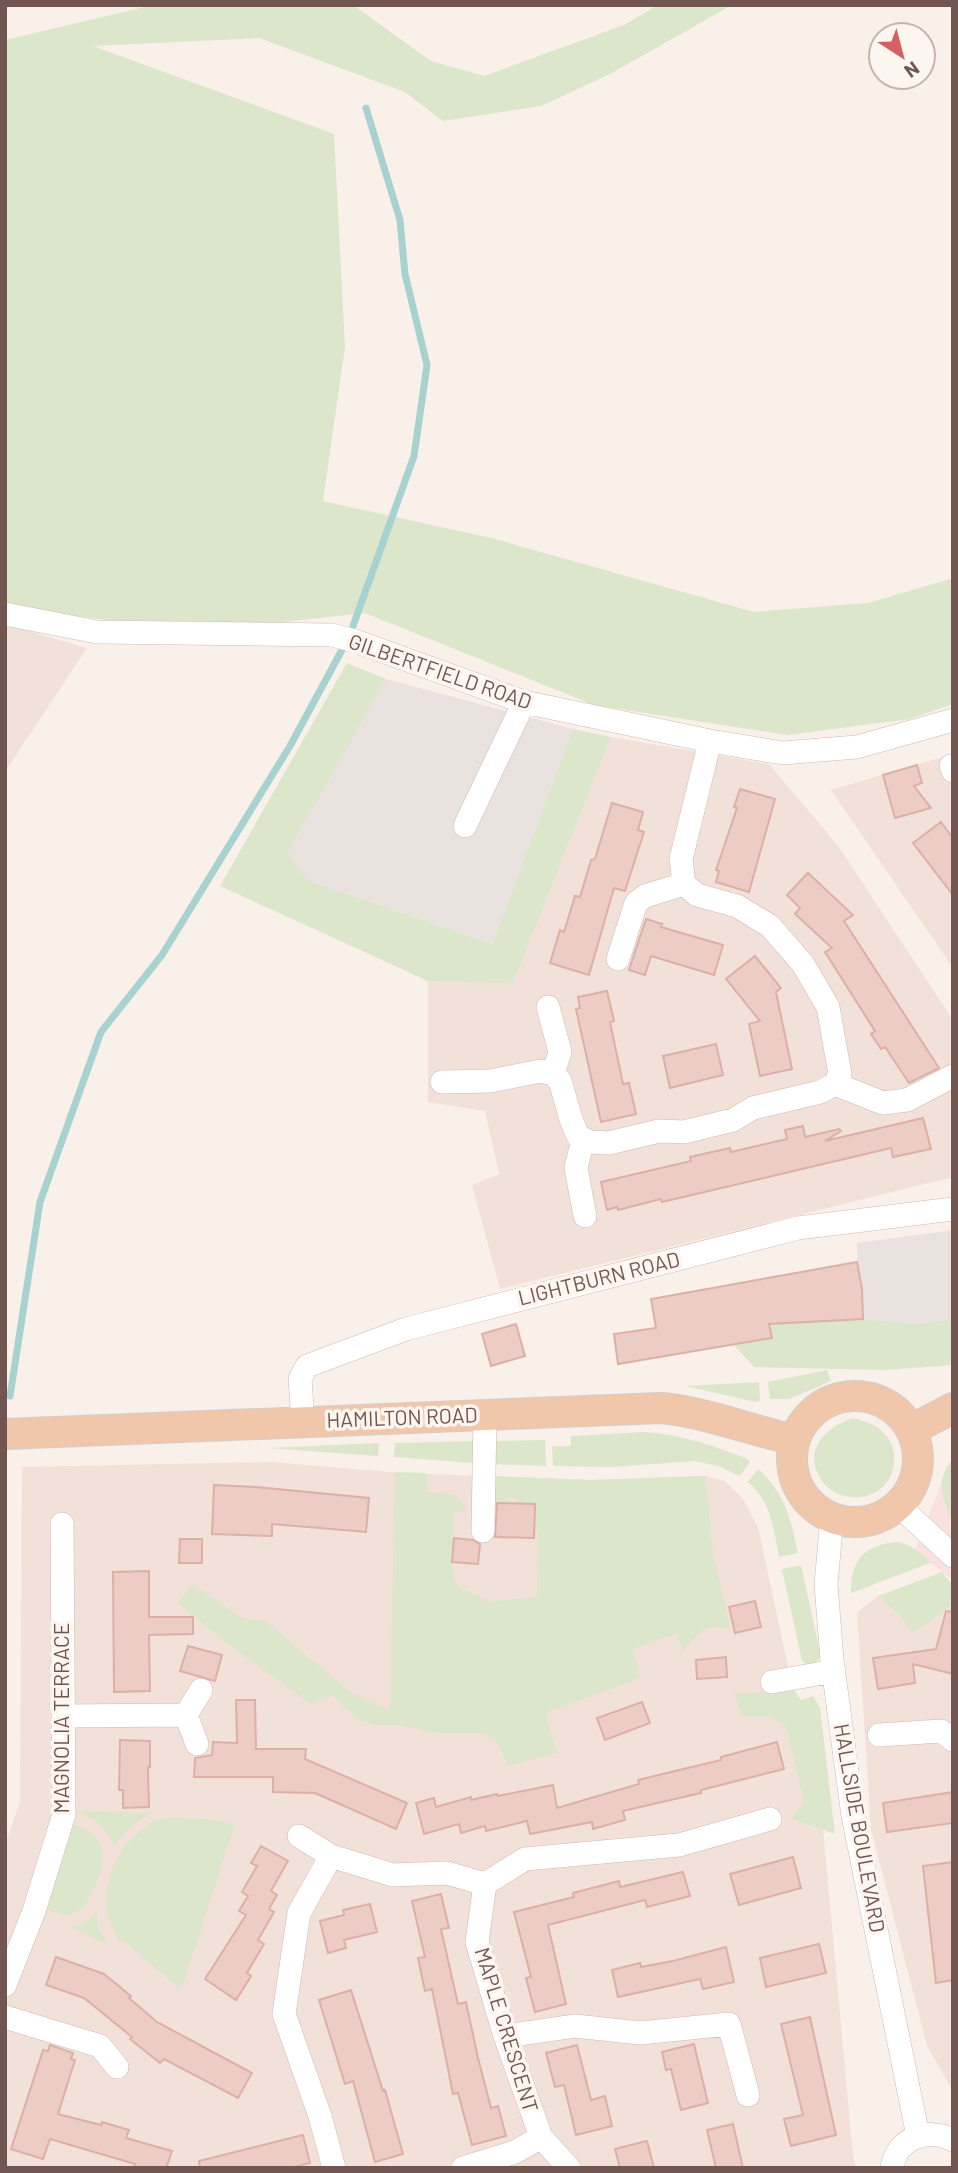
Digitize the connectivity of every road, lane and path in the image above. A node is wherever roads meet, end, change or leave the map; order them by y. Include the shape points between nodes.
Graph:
1 (5, 614) edge
2 (524, 702) junction
3 (953, 720) edge
4 (710, 741) junction
5 (465, 826) dead end
6 (684, 884) junction
7 (618, 959) dead end
8 (548, 1007) dead end
9 (553, 1074) junction
10 (953, 1076) edge
11 (442, 1082) dead end
12 (835, 1084) junction
13 (583, 1139) junction
14 (953, 1209) edge
15 (585, 1216) dead end
16 (953, 1408) edge
17 (485, 1416) junction
18 (303, 1421) junction
19 (911, 1430) junction
20 (5, 1434) edge
21 (794, 1440) junction
22 (898, 1505) junction
23 (832, 1518) junction
24 (62, 1524) dead end
25 (482, 1531) dead end
26 (953, 1556) edge
27 (834, 1671) junction
28 (772, 1682) dead end
29 (201, 1690) dead end
30 (186, 1715) junction
31 (63, 1716) junction
32 (878, 1735) dead end
33 (953, 1740) edge
34 (197, 1744) dead end
35 (770, 1819) dead end
36 (299, 1836) dead end
37 (331, 1856) junction
38 (485, 1884) junction
39 (5, 1985) edge
40 (5, 2017) edge
41 (505, 2036) junction
42 (117, 2067) dead end
43 (748, 2095) dead end
44 (918, 2136) junction
45 (541, 2137) junction
46 (953, 2140) edge
47 (334, 2168) edge
48 (463, 2168) edge
49 (569, 2168) edge
50 (892, 2168) edge

1 - 2 street, GILBERTFIELD ROAD via 97,632 332,635
2 - 4 street, GILBERTFIELD ROAD
2 - 5 street
3 - 4 street, GILBERTFIELD ROAD via 857,747 783,753
4 - 6 street via 681,859
6 - 7 street via 636,903
6 - 12 street via 696,895 737,906 770,926 803,964 828,1007 840,1074
8 - 9 street via 560,1052
9 - 11 street via 541,1071 490,1081
9 - 13 street
10 - 12 street via 907,1100 883,1103
12 - 13 street via 684,1132 659,1131 609,1143
13 - 15 street via 576,1168
14 - 18 street, LIGHTBURN ROAD via 798,1228 406,1329 307,1366 300,1379
16 - 19 main road
17 - 18 main road, HAMILTON ROAD
17 - 21 main road, HAMILTON ROAD via 662,1408 708,1415
17 - 25 street
18 - 20 main road, HAMILTON ROAD
19 - 21 main road via 898,1412 877,1400 852,1394 826,1402
19 - 22 main road via 918,1449 917,1469 911,1489
21 - 23 main road via 790,1463 794,1480 806,1500
22 - 23 main road via 882,1516 861,1521
22 - 26 street
23 - 27 street, HALLSIDE BOULEVARD via 826,1584
24 - 31 street, MAGNOLIA TERRACE
27 - 28 street
27 - 44 street, HALLSIDE BOULEVARD via 853,1816
29 - 30 street
30 - 31 street
30 - 34 street
31 - 39 street, MAGNOLIA TERRACE via 64,1814
32 - 33 street via 941,1731
35 - 38 street via 679,1845 525,1859
36 - 37 street
37 - 38 street via 393,1875 447,1872
37 - 47 street via 299,1913 284,2014
38 - 41 street, MAPLE CRESCENT via 477,1942
40 - 42 street via 100,2046
41 - 43 street via 575,2026 640,2033 729,2024
41 - 45 street, MAPLE CRESCENT
44 - 46 street via 943,2135
44 - 50 street via 905,2143 893,2158
45 - 48 street via 515,2152
45 - 49 street, MAPLE CRESCENT

